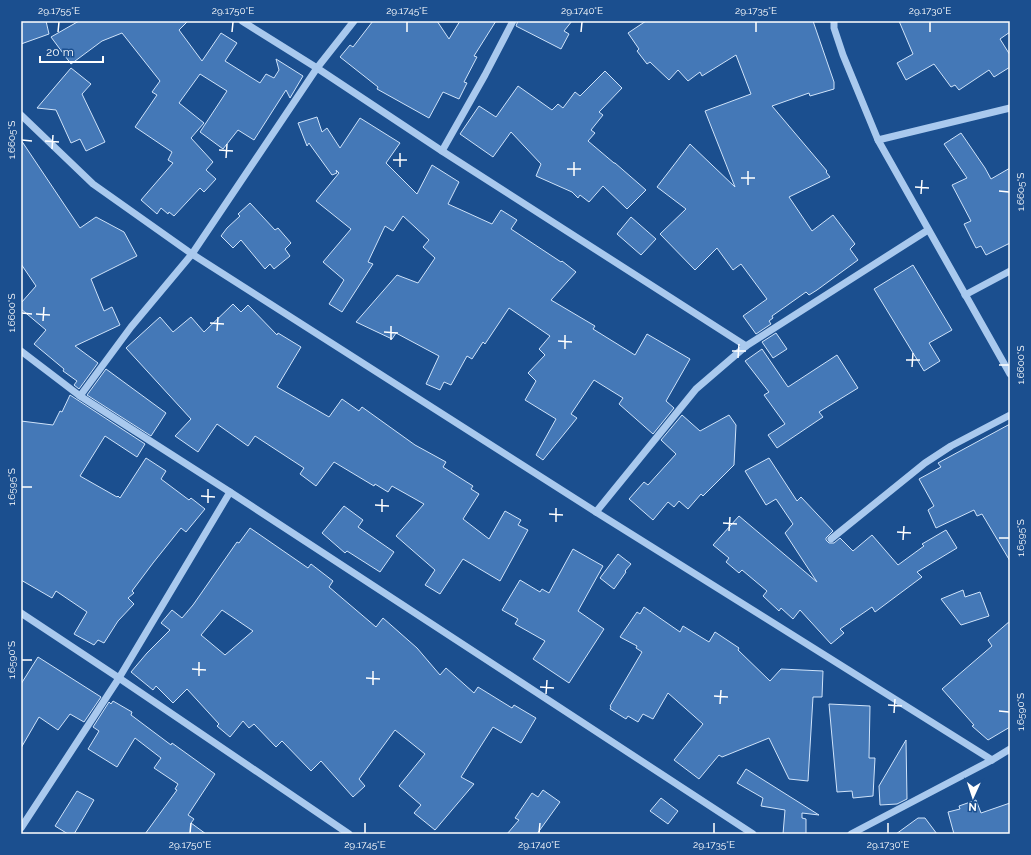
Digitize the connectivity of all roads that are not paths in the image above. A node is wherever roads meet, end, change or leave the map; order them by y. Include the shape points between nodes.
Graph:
1 (242, 21) edge
2 (354, 21) edge
3 (513, 21) edge
4 (826, 21) edge
5 (834, 25) edge
6 (317, 68) junction
7 (1010, 108) edge
8 (21, 115) edge
9 (878, 140) junction
10 (442, 151) junction
11 (928, 230) junction
12 (192, 254) junction
13 (1010, 272) edge
14 (965, 295) junction
15 (746, 346) junction
16 (21, 351) edge
17 (1010, 374) edge
18 (80, 396) junction
19 (1010, 415) edge
20 (230, 492) junction
21 (596, 512) junction
22 (831, 539) dead end
23 (21, 613) edge
24 (119, 678) junction
25 (1010, 749) edge
26 (992, 760) junction
27 (21, 828) edge
28 (349, 834) edge
29 (753, 834) edge
30 (851, 834) edge

1 - 6 street
2 - 6 street
3 - 10 street
4 - 5 street
5 - 9 street via 843,55
6 - 10 street
6 - 12 street
7 - 9 street
8 - 12 street via 93,184
9 - 11 street
10 - 15 street
11 - 14 street
11 - 15 street
12 - 18 street via 131,327
12 - 21 street
13 - 14 street
14 - 17 street
15 - 21 street via 696,389
16 - 18 street
18 - 20 street
19 - 22 street via 926,463
20 - 24 street
20 - 29 street
21 - 26 street
23 - 24 street
24 - 27 street
24 - 28 street
25 - 26 street
26 - 30 street

